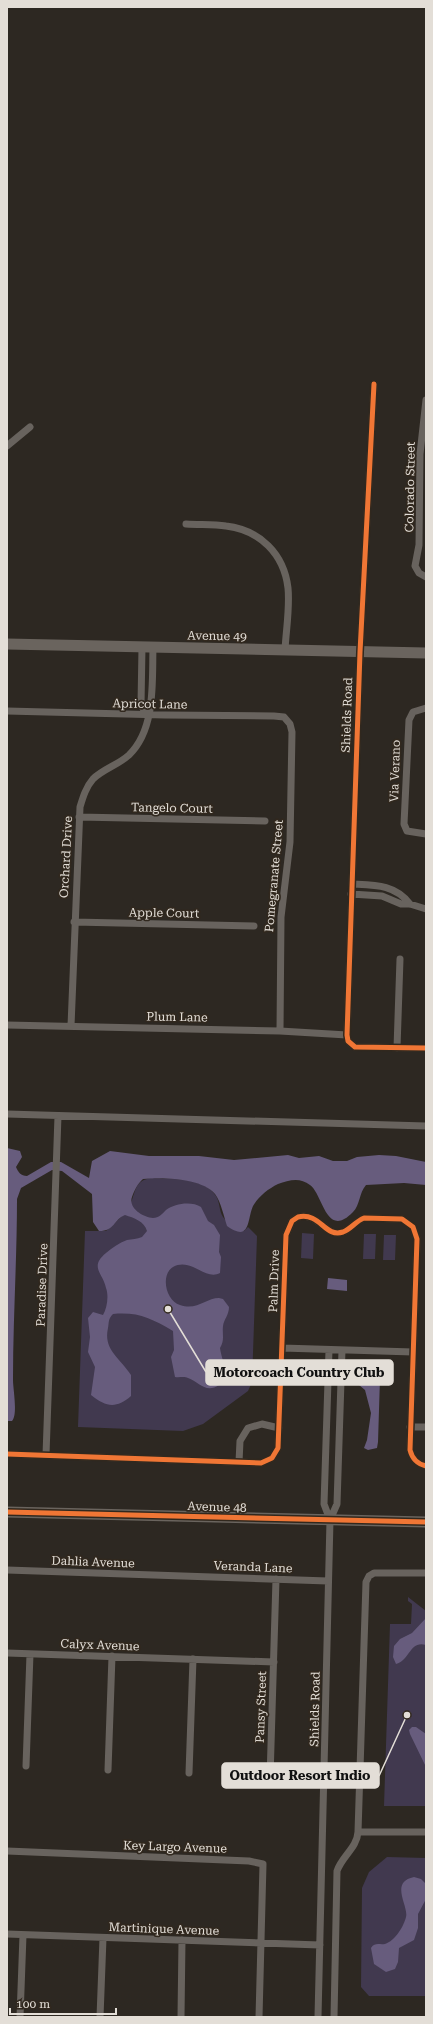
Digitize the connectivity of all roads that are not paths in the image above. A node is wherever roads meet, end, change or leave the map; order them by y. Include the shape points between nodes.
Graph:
1 (374, 384) dead end
2 (426, 400) edge
3 (30, 427) dead end
4 (7, 446) edge
5 (186, 524) dead end
6 (426, 577) edge
7 (7, 644) edge
8 (147, 647) junction
9 (285, 650) junction
10 (360, 652) junction
11 (426, 653) edge
12 (426, 708) edge
13 (7, 711) edge
14 (147, 715) junction
15 (290, 724) joint
16 (79, 816) junction
17 (265, 821) dead end
18 (426, 834) edge
19 (352, 884) junction
20 (351, 894) junction
21 (410, 904) junction
22 (426, 909) edge
23 (74, 922) junction
24 (254, 926) dead end
25 (400, 959) dead end
26 (7, 1025) edge
27 (71, 1026) junction
28 (280, 1030) junction
29 (347, 1034) junction
30 (397, 1048) junction
31 (426, 1048) edge
32 (7, 1114) edge
33 (58, 1116) junction
34 (426, 1126) edge
35 (282, 1348) junction
36 (329, 1350) junction
37 (342, 1350) junction
38 (413, 1352) junction
39 (410, 1427) junction
40 (426, 1427) edge
41 (279, 1428) junction
42 (7, 1454) edge
43 (46, 1455) junction
44 (239, 1462) junction
45 (426, 1466) edge
46 (7, 1512) edge
47 (330, 1520) junction
48 (426, 1522) edge
49 (7, 1570) edge
50 (426, 1573) edge
51 (177, 1576) joint
52 (276, 1579) junction
53 (328, 1581) junction
54 (7, 1654) edge
55 (30, 1654) junction
56 (112, 1656) junction
57 (193, 1659) junction
58 (274, 1662) junction
59 (26, 1766) dead end
60 (108, 1770) dead end
61 (189, 1773) dead end
62 (324, 1783) junction
63 (358, 1832) junction
64 (426, 1832) edge
65 (7, 1851) edge
66 (7, 1934) edge
67 (23, 1935) junction
68 (103, 1938) junction
69 (182, 1940) junction
70 (261, 1943) junction
71 (320, 1945) junction
72 (20, 2017) edge
73 (100, 2017) edge
74 (181, 2017) edge
75 (259, 2017) edge
76 (318, 2017) edge
77 (334, 2017) edge

1 - 10 street, Shields Road
2 - 6 street, Colorado Street via 420,454 419,545 415,566 419,573
3 - 4 street
5 - 9 street via 227,526 254,533 273,549 282,566 288,588
7 - 8 main road, Avenue 49
8 - 9 main road, Avenue 49
8 - 14 street, Orchard Drive via 152,705
8 - 14 street via 141,705
9 - 10 main road, Avenue 49
10 - 11 main road, Avenue 49
10 - 19 street, Shields Road
12 - 18 street, Via Verano via 413,712 410,716 404,824 407,831
13 - 14 street, Apricot Lane
14 - 15 street, Apricot Lane via 274,716 284,717
14 - 16 street, Orchard Drive via 146,726 139,743 129,755 102,772 90,784
15 - 28 street, Pomegranate Street via 290,842 281,917
16 - 17 street, Tangelo Court
16 - 23 street, Orchard Drive
19 - 20 street, Shields Road
19 - 21 street via 396,890
20 - 21 street via 382,896 401,904
20 - 29 street, Shields Road
21 - 22 street
23 - 24 street, Apple Court
23 - 27 street, Orchard Drive
25 - 30 street
26 - 27 street, Plum Lane
27 - 28 street, Plum Lane
28 - 29 street, Plum Lane
29 - 30 street, Shields Road via 351,1045 361,1048
30 - 31 street
32 - 33 street
33 - 34 street
33 - 43 street, Paradise Drive
35 - 36 street
35 - 38 street, Palm Drive via 286,1235 289,1226 298,1217 311,1217 329,1231 338,1233 349,1229 364,1218 402,1219 413,1227 417,1239
35 - 41 street, Palm Drive
36 - 37 street
36 - 47 street, Shields Road via 324,1504
37 - 38 street
37 - 47 street, Shields Road via 337,1504
38 - 39 street, Palm Drive
39 - 40 street
39 - 45 street, Palm Drive via 411,1454 418,1463
41 - 44 street, Palm Drive via 278,1448 272,1458 261,1463
41 - 44 street via 262,1424 248,1428 240,1441
42 - 43 street, Palm Drive
43 - 44 street, Palm Drive
46 - 47 main road, Avenue 48
47 - 48 main road, Avenue 48
47 - 53 street, Shields Road
49 - 51 street, Dahlia Avenue
50 - 63 street via 374,1573 366,1582
51 - 52 street, Veranda Lane
52 - 53 street, Veranda Lane
52 - 58 street, Pansy Street
53 - 62 street, Shields Road
54 - 55 street, Calyx Avenue
55 - 56 street, Calyx Avenue
55 - 59 street
56 - 57 street, Calyx Avenue
56 - 60 street
57 - 58 street, Calyx Avenue
57 - 61 street
58 - 62 street, Pansy Street via 270,1778 275,1783
62 - 71 street, Shields Road
63 - 64 street
63 - 77 street via 357,1841 344,1856 337,1871
65 - 70 street, Key Largo Avenue via 249,1861 263,1864
66 - 67 street, Martinique Avenue
67 - 68 street, Martinique Avenue
67 - 72 street
68 - 69 street, Martinique Avenue
68 - 73 street
69 - 70 street, Martinique Avenue
69 - 74 street
70 - 71 street, Martinique Avenue
70 - 75 street
71 - 76 street, Shields Road

